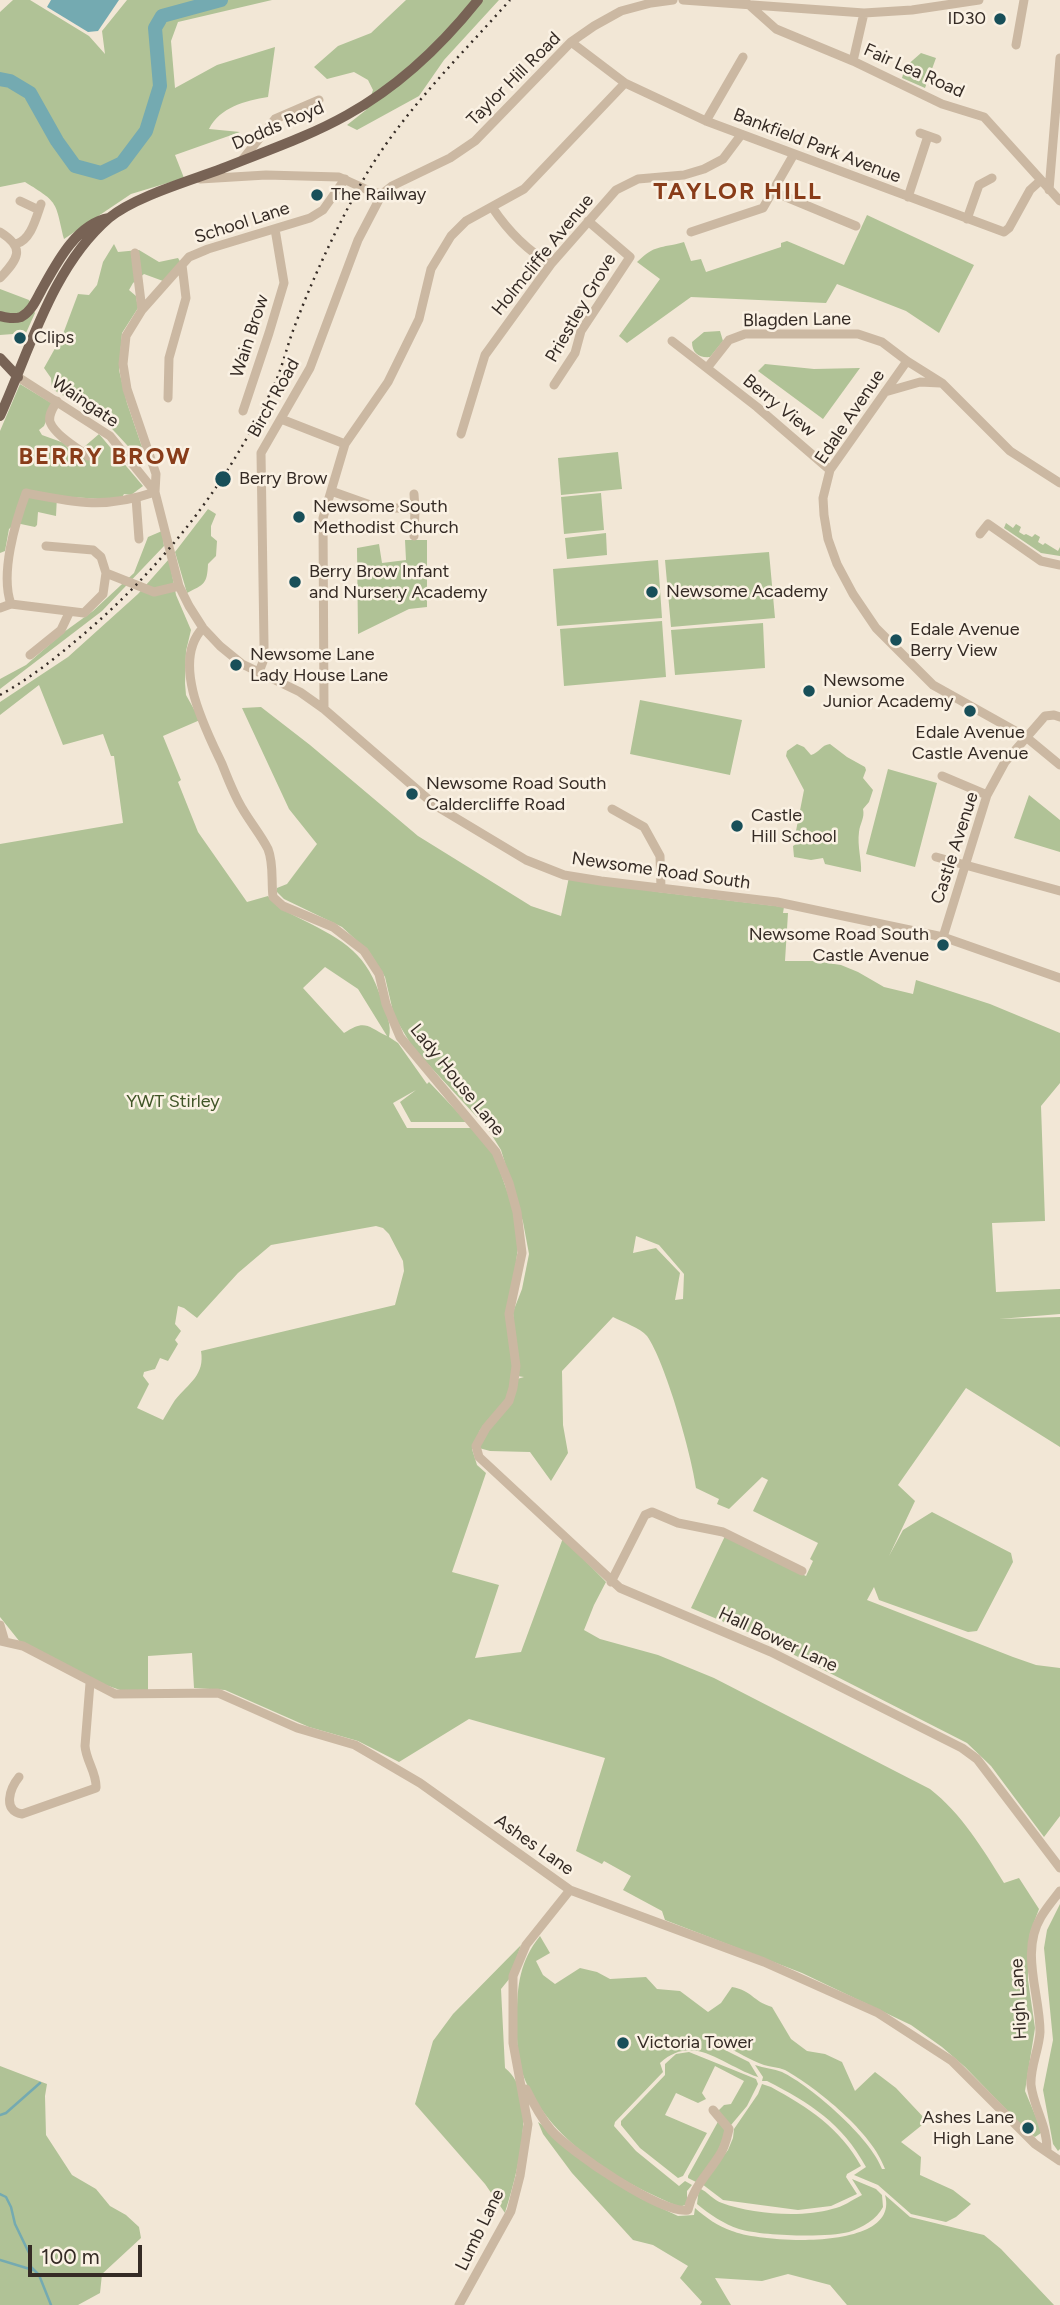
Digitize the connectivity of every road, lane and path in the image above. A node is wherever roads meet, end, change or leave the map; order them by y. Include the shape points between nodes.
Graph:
1 (478, 0) edge
2 (673, 0) edge
3 (683, 0) edge
4 (979, 0) edge
5 (1024, 0) edge
6 (748, 4) junction
7 (864, 13) junction
8 (571, 42) junction
9 (1016, 45) dead end
10 (743, 57) dead end
11 (1060, 58) edge
12 (853, 61) junction
13 (625, 83) junction
14 (1058, 98) edge
15 (319, 100) dead end
16 (706, 121) junction
17 (741, 135) junction
18 (929, 136) dead end
19 (793, 154) junction
20 (242, 160) junction
21 (992, 178) dead end
22 (195, 179) junction
23 (345, 179) junction
24 (1041, 180) junction
25 (1049, 190) junction
26 (774, 192) junction
27 (382, 194) junction
28 (908, 197) junction
29 (20, 201) dead end
30 (1060, 201) edge
31 (492, 207) junction
32 (109, 218) junction
33 (967, 219) junction
34 (588, 221) junction
35 (856, 226) dead end
36 (275, 229) junction
37 (0, 232) edge
38 (691, 232) dead end
39 (16, 244) junction
40 (135, 253) dead end
41 (551, 264) junction
42 (182, 265) junction
43 (0, 278) edge
44 (142, 310) junction
45 (0, 316) edge
46 (672, 341) dead end
47 (0, 358) edge
48 (907, 361) junction
49 (706, 368) junction
50 (18, 377) junction
51 (942, 383) junction
52 (554, 385) dead end
53 (884, 393) junction
54 (167, 398) dead end
55 (57, 401) junction
56 (243, 411) dead end
57 (0, 416) edge
58 (281, 419) junction
59 (461, 434) dead end
60 (345, 444) junction
61 (88, 456) dead end
62 (150, 457) junction
63 (135, 466) junction
64 (830, 470) junction
65 (1060, 483) edge
66 (331, 491) junction
67 (155, 492) junction
68 (414, 494) dead end
69 (136, 498) junction
70 (415, 509) junction
71 (980, 534) dead end
72 (414, 536) dead end
73 (139, 539) dead end
74 (46, 546) dead end
75 (1060, 565) edge
76 (106, 573) junction
77 (179, 586) junction
78 (11, 604) junction
79 (0, 608) edge
80 (69, 613) junction
81 (0, 616) edge
82 (203, 628) junction
83 (30, 655) dead end
84 (259, 672) junction
85 (324, 709) junction
86 (1060, 717) edge
87 (1026, 737) junction
88 (1060, 765) edge
89 (942, 776) dead end
90 (987, 795) junction
91 (617, 809) dead end
92 (936, 857) dead end
93 (965, 866) junction
94 (661, 888) junction
95 (1060, 891) edge
96 (943, 937) junction
97 (1060, 978) edge
98 (476, 1446) joint
99 (802, 1572) dead end
100 (611, 1581) junction
101 (0, 1625) edge
102 (2, 1642) edge
103 (90, 1683) junction
104 (19, 1777) dead end
105 (1060, 1868) edge
106 (570, 1890) junction
107 (1060, 1891) edge
108 (520, 2083) junction
109 (713, 2110) dead end
110 (1047, 2152) junction
111 (1060, 2161) edge
112 (459, 2305) edge

1 - 20 main road, Dodds Royd via 420,63 371,99 347,115
2 - 8 street, Taylor Hill Road via 621,11
3 - 6 street
4 - 7 street
5 - 9 street
6 - 7 street
6 - 12 street, Fair Lea Road via 776,29
7 - 12 street
8 - 13 street, Bankfield Park Avenue
8 - 27 street, Taylor Hill Road via 475,141
10 - 16 street
11 - 14 street
12 - 24 street, Fair Lea Road via 942,104 984,117
13 - 16 street, Bankfield Park Avenue
13 - 31 street via 524,189
14 - 25 street
15 - 20 street via 275,119
16 - 17 street, Bankfield Park Avenue
17 - 19 street, Bankfield Park Avenue
17 - 34 street, Holmcliffe Avenue via 723,159 704,169 638,179 616,190
18 - 28 street
19 - 26 street
19 - 28 street, Bankfield Park Avenue
20 - 22 main road, Dodds Royd
21 - 33 street via 979,185
22 - 23 street via 266,175
22 - 32 main road, Dodds Royd
23 - 27 street
23 - 36 street, School Lane via 323,210
24 - 25 street, Fair Lea Road
24 - 33 street, Bankfield Park Avenue via 1004,232
25 - 30 street, Fair Lea Road
26 - 35 street
26 - 38 street via 759,210
27 - 58 street, Birch Road via 358,240 310,368
28 - 33 street, Bankfield Park Avenue
29 - 39 street via 40,207 28,235
31 - 41 street via 506,229
31 - 60 street via 466,221 451,236 431,270 419,319 388,382
32 - 45 main road, Dodds Royd via 95,220 74,242 21,317
32 - 50 main road via 73,259
34 - 41 street, Holmcliffe Avenue
34 - 52 street, Priestley Grove via 630,257
36 - 42 street, School Lane via 196,253
36 - 56 street, Wain Brow via 284,282
37 - 39 street
39 - 43 street via 18,253
40 - 44 street
41 - 59 street, Holmcliffe Avenue via 485,355
42 - 44 street, School Lane
42 - 54 street via 186,298 169,358
44 - 62 street, School Lane via 126,336 123,364
46 - 49 street, Berry View
47 - 50 main road
48 - 49 street, Blagden Lane via 883,342 858,334 761,333 729,340
48 - 51 street, Blagden Lane
48 - 53 street, Edale Avenue
49 - 64 street, Berry View
50 - 55 street, Waingate
50 - 57 main road
51 - 53 street via 920,382
51 - 65 street, Blagden Lane via 1010,451
53 - 64 street, Edale Avenue
55 - 61 street via 51,423
55 - 63 street, Waingate via 110,436
58 - 60 street
58 - 84 street, Birch Road via 261,453 264,659
60 - 66 street
62 - 63 street
62 - 67 street, School Lane via 156,474
63 - 67 street, Waingate
64 - 87 street, Edale Avenue via 823,498 828,539 842,574 876,628 933,685
66 - 70 street via 376,507
66 - 85 street via 323,518
67 - 69 street
67 - 77 street, School Lane
68 - 70 street
69 - 73 street
69 - 78 street via 83,505 26,493 12,533 5,592
70 - 72 street
71 - 75 street via 988,524 1041,561
74 - 76 street via 93,551 101,557
76 - 77 street via 154,592
76 - 80 street via 103,594 94,606 84,614
77 - 82 street, Newsome Road South
78 - 79 street
78 - 80 street
78 - 81 street
80 - 83 street via 61,630
82 - 84 street, Newsome Road South via 231,655
82 - 98 street, Lady House Lane via 192,650 192,693 241,806 267,847 273,897 333,927 364,951 379,974 400,1037 496,1152 509,1183 522,1253 509,1314 515,1377 509,1401
84 - 85 street, Newsome Road South
85 - 94 street, Newsome Road South via 436,806 526,860 564,875
86 - 87 street, Castle Avenue via 1045,716
87 - 88 street, Edale Avenue
87 - 90 street, Castle Avenue
89 - 90 street
90 - 93 street, Castle Avenue
91 - 94 street via 644,827 660,856
92 - 93 street
93 - 95 street
93 - 96 street, Castle Avenue
94 - 96 street, Newsome Road South via 777,902
96 - 97 street, Newsome Road South
98 - 100 street, Hall Bower Lane via 479,1457
99 - 100 street via 723,1532 678,1523 652,1512 645,1515
100 - 105 street, Hall Bower Lane via 771,1652 962,1748 991,1775
101 - 102 street
102 - 103 street, Ashes Lane via 23,1646
103 - 104 street via 85,1756 96,1788 22,1814 9,1802
103 - 106 street, Ashes Lane via 115,1694 218,1693 297,1728 355,1745 420,1783
106 - 108 street, Lumb Lane via 526,1945 513,1976 513,2043
106 - 110 street, Ashes Lane via 764,1962 878,2013 952,2061
107 - 110 street, High Lane via 1040,1918 1031,1954 1040,2023 1031,2085 1048,2139
108 - 109 street via 552,2131 642,2195 679,2212 688,2210 697,2185 726,2143 729,2129
108 - 112 street, Lumb Lane via 528,2123 520,2176 510,2211
110 - 111 street, Ashes Lane

